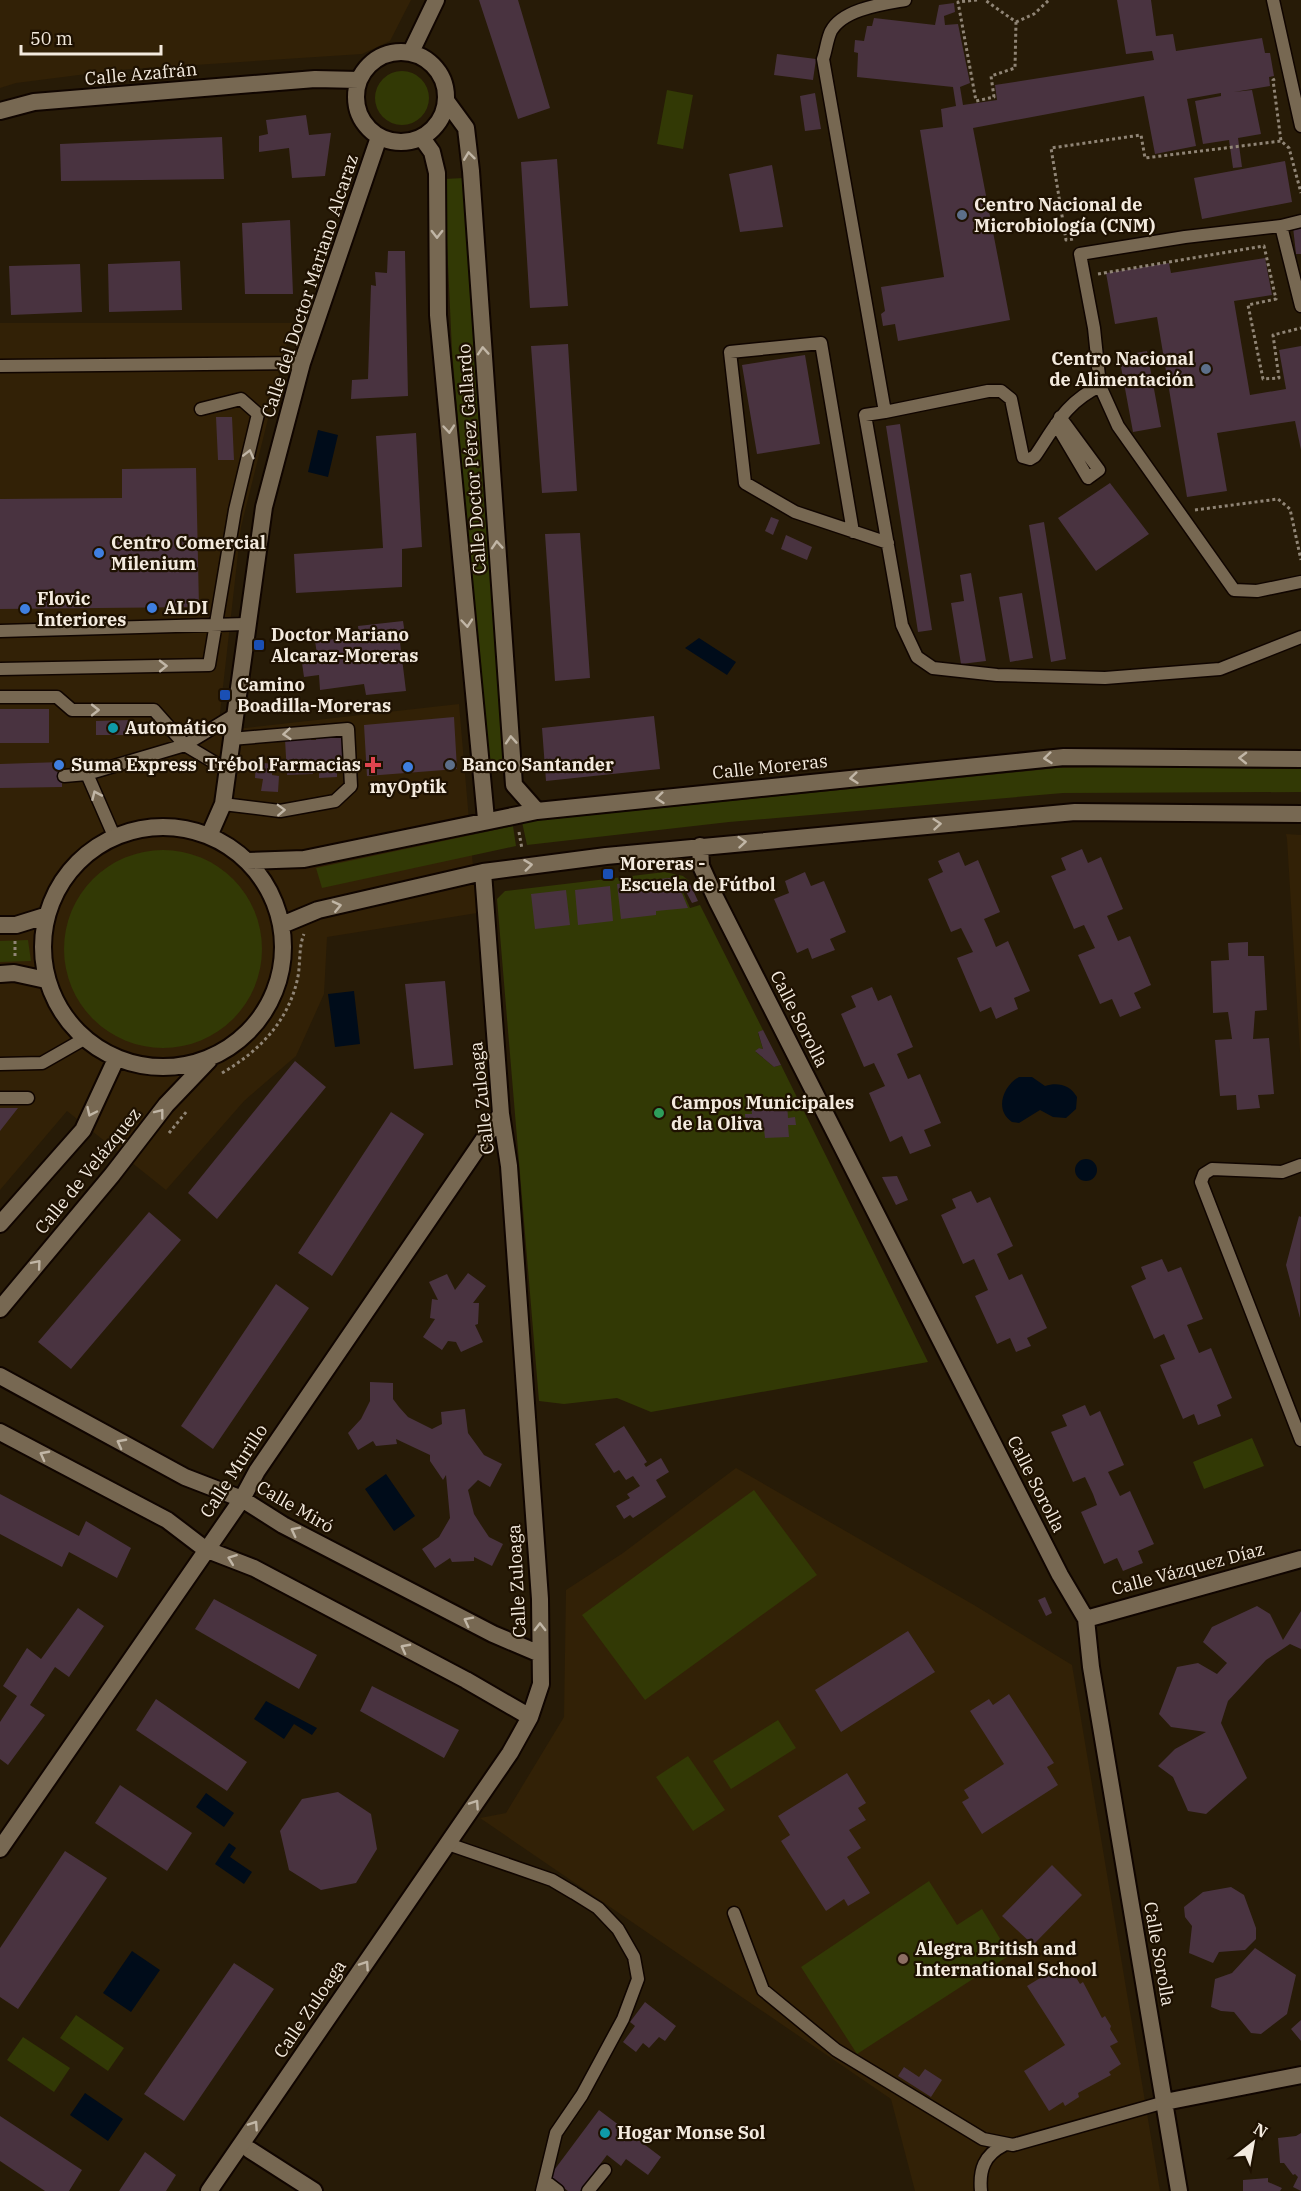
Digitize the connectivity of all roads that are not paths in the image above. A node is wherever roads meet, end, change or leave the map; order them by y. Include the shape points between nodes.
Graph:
1 (436, 0) edge
2 (905, 0) edge
3 (1273, 0) edge
4 (411, 52) junction
5 (359, 80) junction
6 (447, 102) junction
7 (0, 111) edge
8 (1301, 126) edge
9 (379, 137) junction
10 (422, 138) junction
11 (1301, 221) edge
12 (1281, 226) junction
13 (1301, 306) edge
14 (302, 363) junction
15 (0, 366) edge
16 (1100, 386) junction
17 (201, 409) dead end
18 (885, 412) junction
19 (853, 531) junction
20 (888, 543) junction
21 (1301, 582) edge
22 (246, 624) junction
23 (215, 626) junction
24 (0, 632) edge
25 (1301, 637) edge
26 (0, 669) edge
27 (0, 698) edge
28 (234, 716) junction
29 (231, 739) junction
30 (185, 745) junction
31 (1301, 759) edge
32 (227, 770) junction
33 (87, 774) junction
34 (64, 776) dead end
35 (223, 804) junction
36 (537, 811) junction
37 (1301, 814) edge
38 (486, 819) junction
39 (114, 836) junction
40 (209, 836) junction
41 (700, 846) junction
42 (247, 861) junction
43 (483, 872) junction
44 (45, 916) junction
45 (282, 924) junction
46 (8, 925) edge
47 (7, 974) edge
48 (46, 980) junction
49 (84, 1039) junction
50 (116, 1059) junction
51 (210, 1059) junction
52 (0, 1064) edge
53 (0, 1098) edge
54 (28, 1098) dead end
55 (501, 1114) junction
56 (1301, 1165) edge
57 (0, 1224) edge
58 (0, 1310) edge
59 (0, 1376) edge
60 (0, 1432) edge
61 (1301, 1440) edge
62 (242, 1499) junction
63 (205, 1549) junction
64 (1301, 1559) edge
65 (1086, 1619) junction
66 (540, 1654) junction
67 (530, 1717) junction
68 (448, 1844) junction
69 (0, 1850) edge
70 (734, 1913) dead end
71 (1301, 2075) edge
72 (1164, 2102) junction
73 (1004, 2145) junction
74 (250, 2150) dead end
75 (605, 2170) dead end
76 (542, 2189) edge
77 (210, 2191) edge
78 (314, 2191) edge
79 (558, 2191) edge
80 (588, 2191) edge
81 (981, 2191) edge
82 (1179, 2191) edge

1 - 4 street
2 - 18 lane via 869,6 850,15 832,30 823,59
3 - 8 lane
4 - 5 street via 389,53 371,63
4 - 6 street via 431,62 444,80
5 - 7 street, Calle Azafrán via 315,79 46,101
5 - 9 street via 356,102 363,122
6 - 10 street via 439,123
36 -> 6 street, Calle Doctor Pérez Gallardo via 514,786 471,171 466,128
9 - 10 street via 401,142
9 - 14 street, Calle del Doctor Mariano Alcaraz
10 -> 38 street, Calle Doctor Pérez Gallardo via 432,152 437,173 438,315
11 - 12 lane
12 - 13 lane
12 - 16 lane via 1080,254
14 - 15 lane
14 - 22 street, Calle del Doctor Mariano Alcaraz via 264,507
16 - 18 lane via 1081,395 1035,456 1027,459 1023,458 1011,399 1001,391
16 - 21 lane via 1118,426 1234,590 1257,591
23 -> 17 lane via 235,510 258,414 241,399
18 - 20 lane via 865,415
19 - 19 lane via 795,512 745,483 730,352 821,343
19 - 20 lane
20 - 25 lane via 902,625 917,657 933,668 974,674 1094,678 1220,669
22 - 23 lane
22 - 28 street, Calle del Doctor Mariano Alcaraz
23 - 24 lane
26 -> 23 lane via 209,665
27 -> 30 lane via 57,697 72,710 154,710
28 - 29 street, Calle del Doctor Mariano Alcaraz
28 - 30 lane
29 - 32 street, Calle del Doctor Mariano Alcaraz
35 -> 29 lane via 280,811 335,801 351,786 348,729
30 - 32 lane
30 - 33 lane
31 -> 36 street, Calle Moreras via 1064,757
32 - 35 street, Calle del Doctor Mariano Alcaraz
33 - 34 lane
39 -> 33 lane
35 - 40 street, Calle del Doctor Mariano Alcaraz
36 - 38 street, Calle Moreras
41 -> 37 street via 1075,812
38 - 42 street, Calle Moreras via 304,859
39 - 40 street via 145,827 178,827
39 - 44 street via 71,868 55,891
40 - 42 street
43 -> 41 street
41 - 65 street, Calle Sorolla via 701,866 716,899 1044,1544
42 - 45 street via 263,879
45 -> 43 street via 318,910
43 - 55 street, Calle Zuloaga
44 - 46 street
44 - 48 street via 42,959
45 - 51 street via 284,957 276,990 261,1019 238,1042
47 - 48 street
48 - 49 street via 61,1012
49 - 50 street
49 - 52 lane via 42,1063
50 - 51 street via 147,1067 179,1067
50 -> 57 street, Calle de Velázquez via 83,1130
58 -> 51 street, Calle de Velázquez via 166,1105
53 - 54 lane
55 - 62 street, Calle Murillo via 257,1471
66 -> 55 street, Calle Zuloaga via 540,1599 509,1166
56 - 61 lane via 1282,1172 1212,1169 1201,1182
62 -> 59 street, Calle Miró via 185,1478
63 -> 60 street via 167,1520
62 - 63 street, Calle Murillo
66 -> 62 street, Calle Miró via 493,1634 283,1525
67 -> 63 street via 254,1568
63 - 69 street, Calle Murillo
64 - 65 street, Calle Vázquez Díaz
65 - 72 street, Calle Sorolla
66 - 67 street, Calle Zuloaga via 541,1684
68 -> 67 street, Calle Zuloaga
68 - 76 lane via 552,1880 574,1893 598,1908 618,1929 634,1957 638,1979 623,2019 582,2095 556,2133
77 -> 68 street, Calle Zuloaga
70 - 73 lane via 763,1990 836,2050 983,2139
71 - 72 street
72 - 73 lane
72 - 82 street, Calle Sorolla
73 - 81 lane via 980,2169
74 - 78 street
75 - 80 lane
76 - 79 lane via 549,2184

